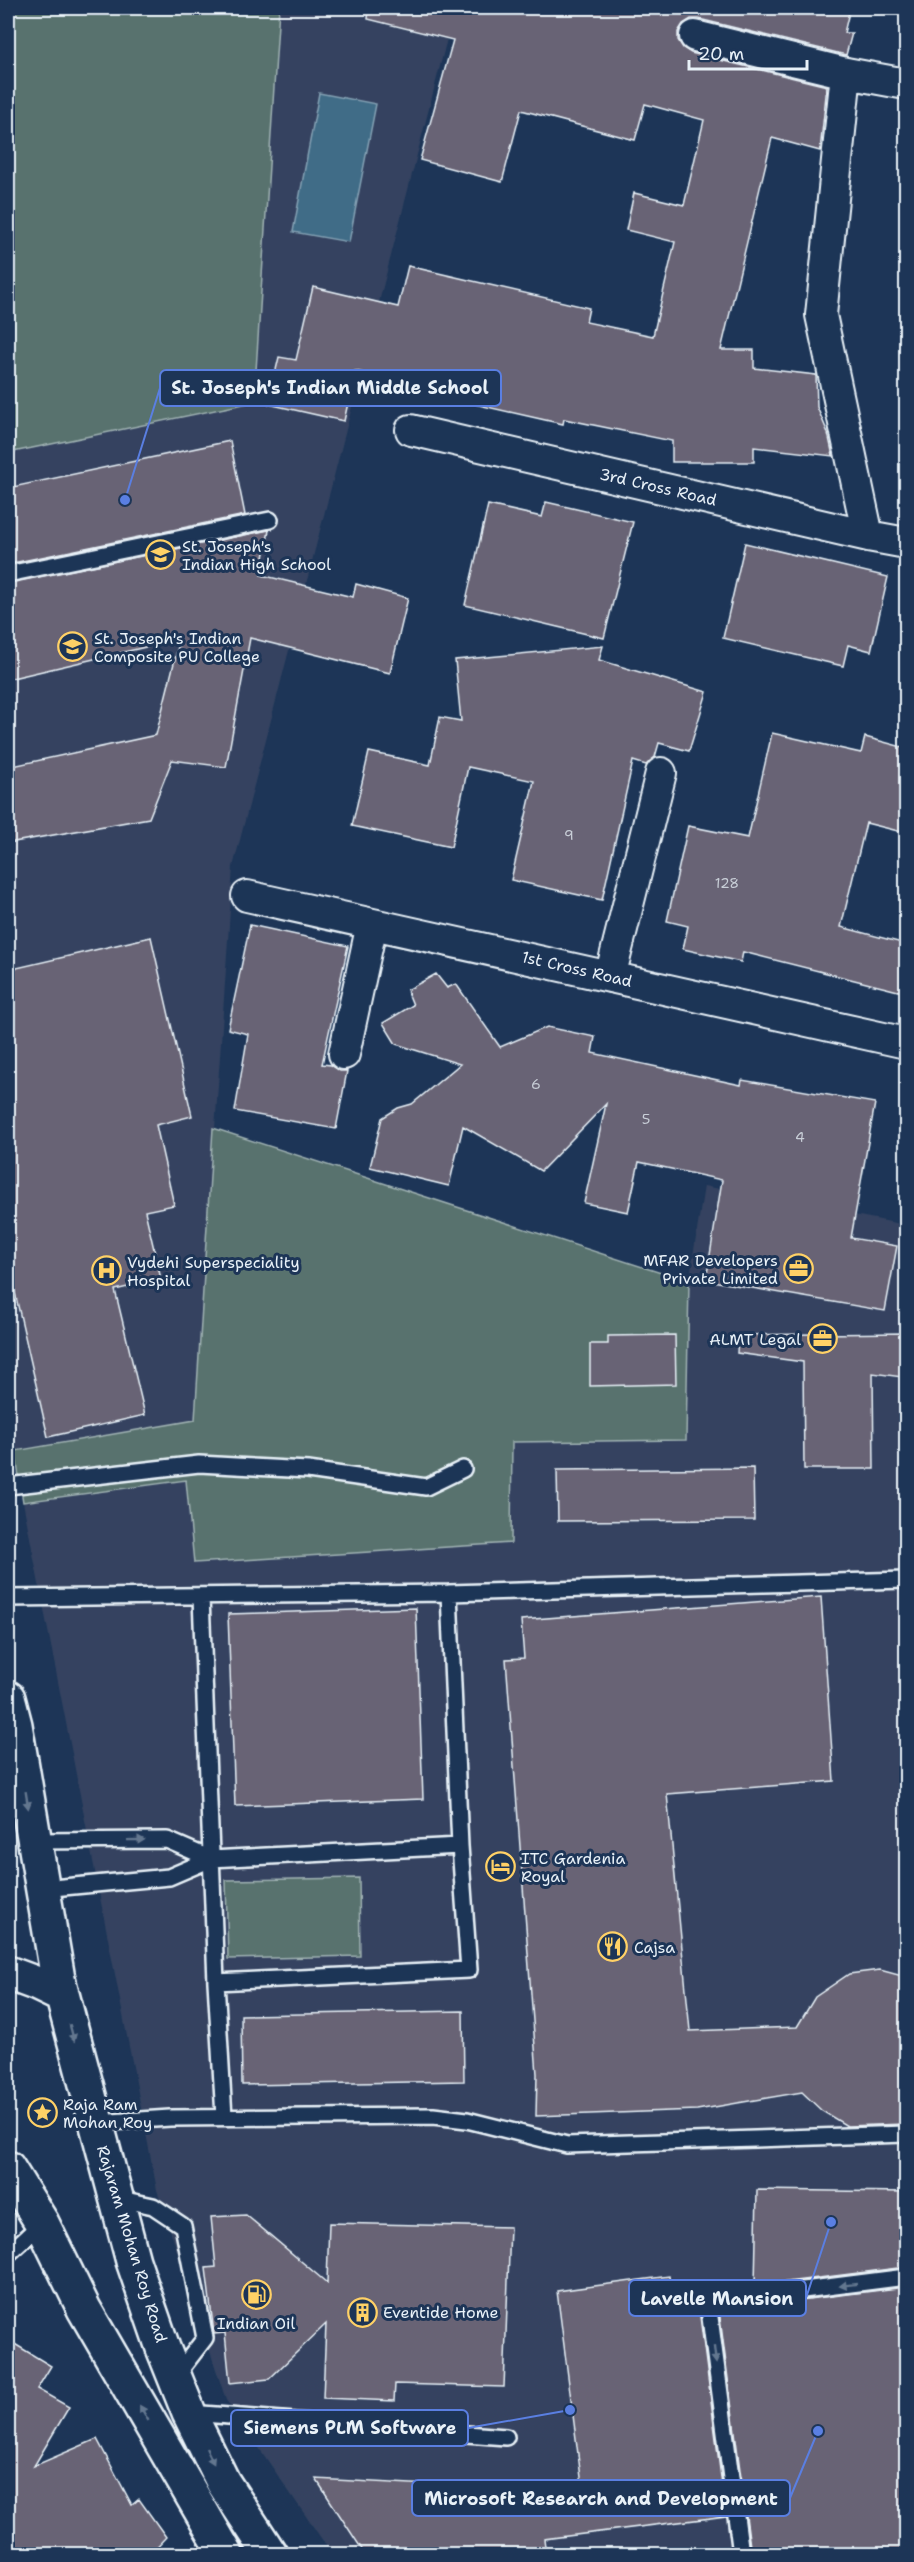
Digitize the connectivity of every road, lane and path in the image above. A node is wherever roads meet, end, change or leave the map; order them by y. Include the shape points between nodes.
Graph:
1 (695, 36) dead end
2 (846, 73) junction
3 (906, 84) edge
4 (411, 430) dead end
5 (270, 520) dead end
6 (868, 536) junction
7 (906, 543) edge
8 (8, 574) edge
9 (661, 773) dead end
10 (247, 896) dead end
11 (372, 924) junction
12 (610, 976) junction
13 (906, 1043) edge
14 (344, 1054) dead end
15 (463, 1468) dead end
16 (8, 1486) edge
17 (906, 1580) edge
18 (449, 1593) junction
19 (201, 1597) junction
20 (8, 1598) edge
21 (9, 1713) edge
22 (35, 1841) junction
23 (460, 1846) junction
24 (211, 1859) junction
25 (42, 1889) junction
26 (8, 1973) edge
27 (216, 1982) junction
28 (62, 1996) junction
29 (224, 2117) junction
30 (96, 2123) junction
31 (906, 2134) edge
32 (8, 2168) edge
33 (116, 2198) junction
34 (42, 2223) junction
35 (8, 2254) edge
36 (906, 2277) edge
37 (175, 2377) junction
38 (189, 2413) junction
39 (506, 2437) dead end
40 (226, 2554) edge
41 (270, 2554) edge
42 (741, 2554) edge

1 - 2 street
2 - 3 street
2 - 6 street via 821,315
4 - 6 street, 3rd Cross Road
5 - 8 lane
6 - 7 street, 3rd Cross Road
9 - 12 street
10 - 11 street, 1st Cross Road
11 - 12 street, 1st Cross Road
11 - 14 street
12 - 13 street, 1st Cross Road
15 - 16 lane via 426,1487 308,1470 199,1464
17 - 18 lane
18 - 19 lane
18 - 23 lane
19 - 20 lane
19 - 24 lane
21 -> 22 main road, Rajaram Mohan Roy Road
22 -> 24 lane via 167,1840
22 - 25 main road, Rajaram Mohan Roy Road
23 - 24 lane
23 - 27 lane via 469,1970
24 - 25 lane via 169,1877
24 - 27 lane
25 - 28 main road, Rajaram Mohan Roy Road
26 - 28 main road
27 - 29 lane
28 -> 30 main road, Rajaram Mohan Roy Road
29 - 30 lane
29 - 31 lane via 433,2116 467,2120 567,2145
30 - 33 main road, Rajaram Mohan Roy Road
32 - 34 main road
33 - 37 main road, Rajaram Mohan Roy Road via 133,2261
33 - 37 lane via 153,2206 183,2226 204,2338
34 - 35 lane
40 -> 34 main road via 84,2309
36 -> 42 lane via 708,2302
37 - 38 main road, Rajaram Mohan Roy Road
38 - 39 lane
38 -> 41 main road, Rajaram Mohan Roy Road via 223,2482

